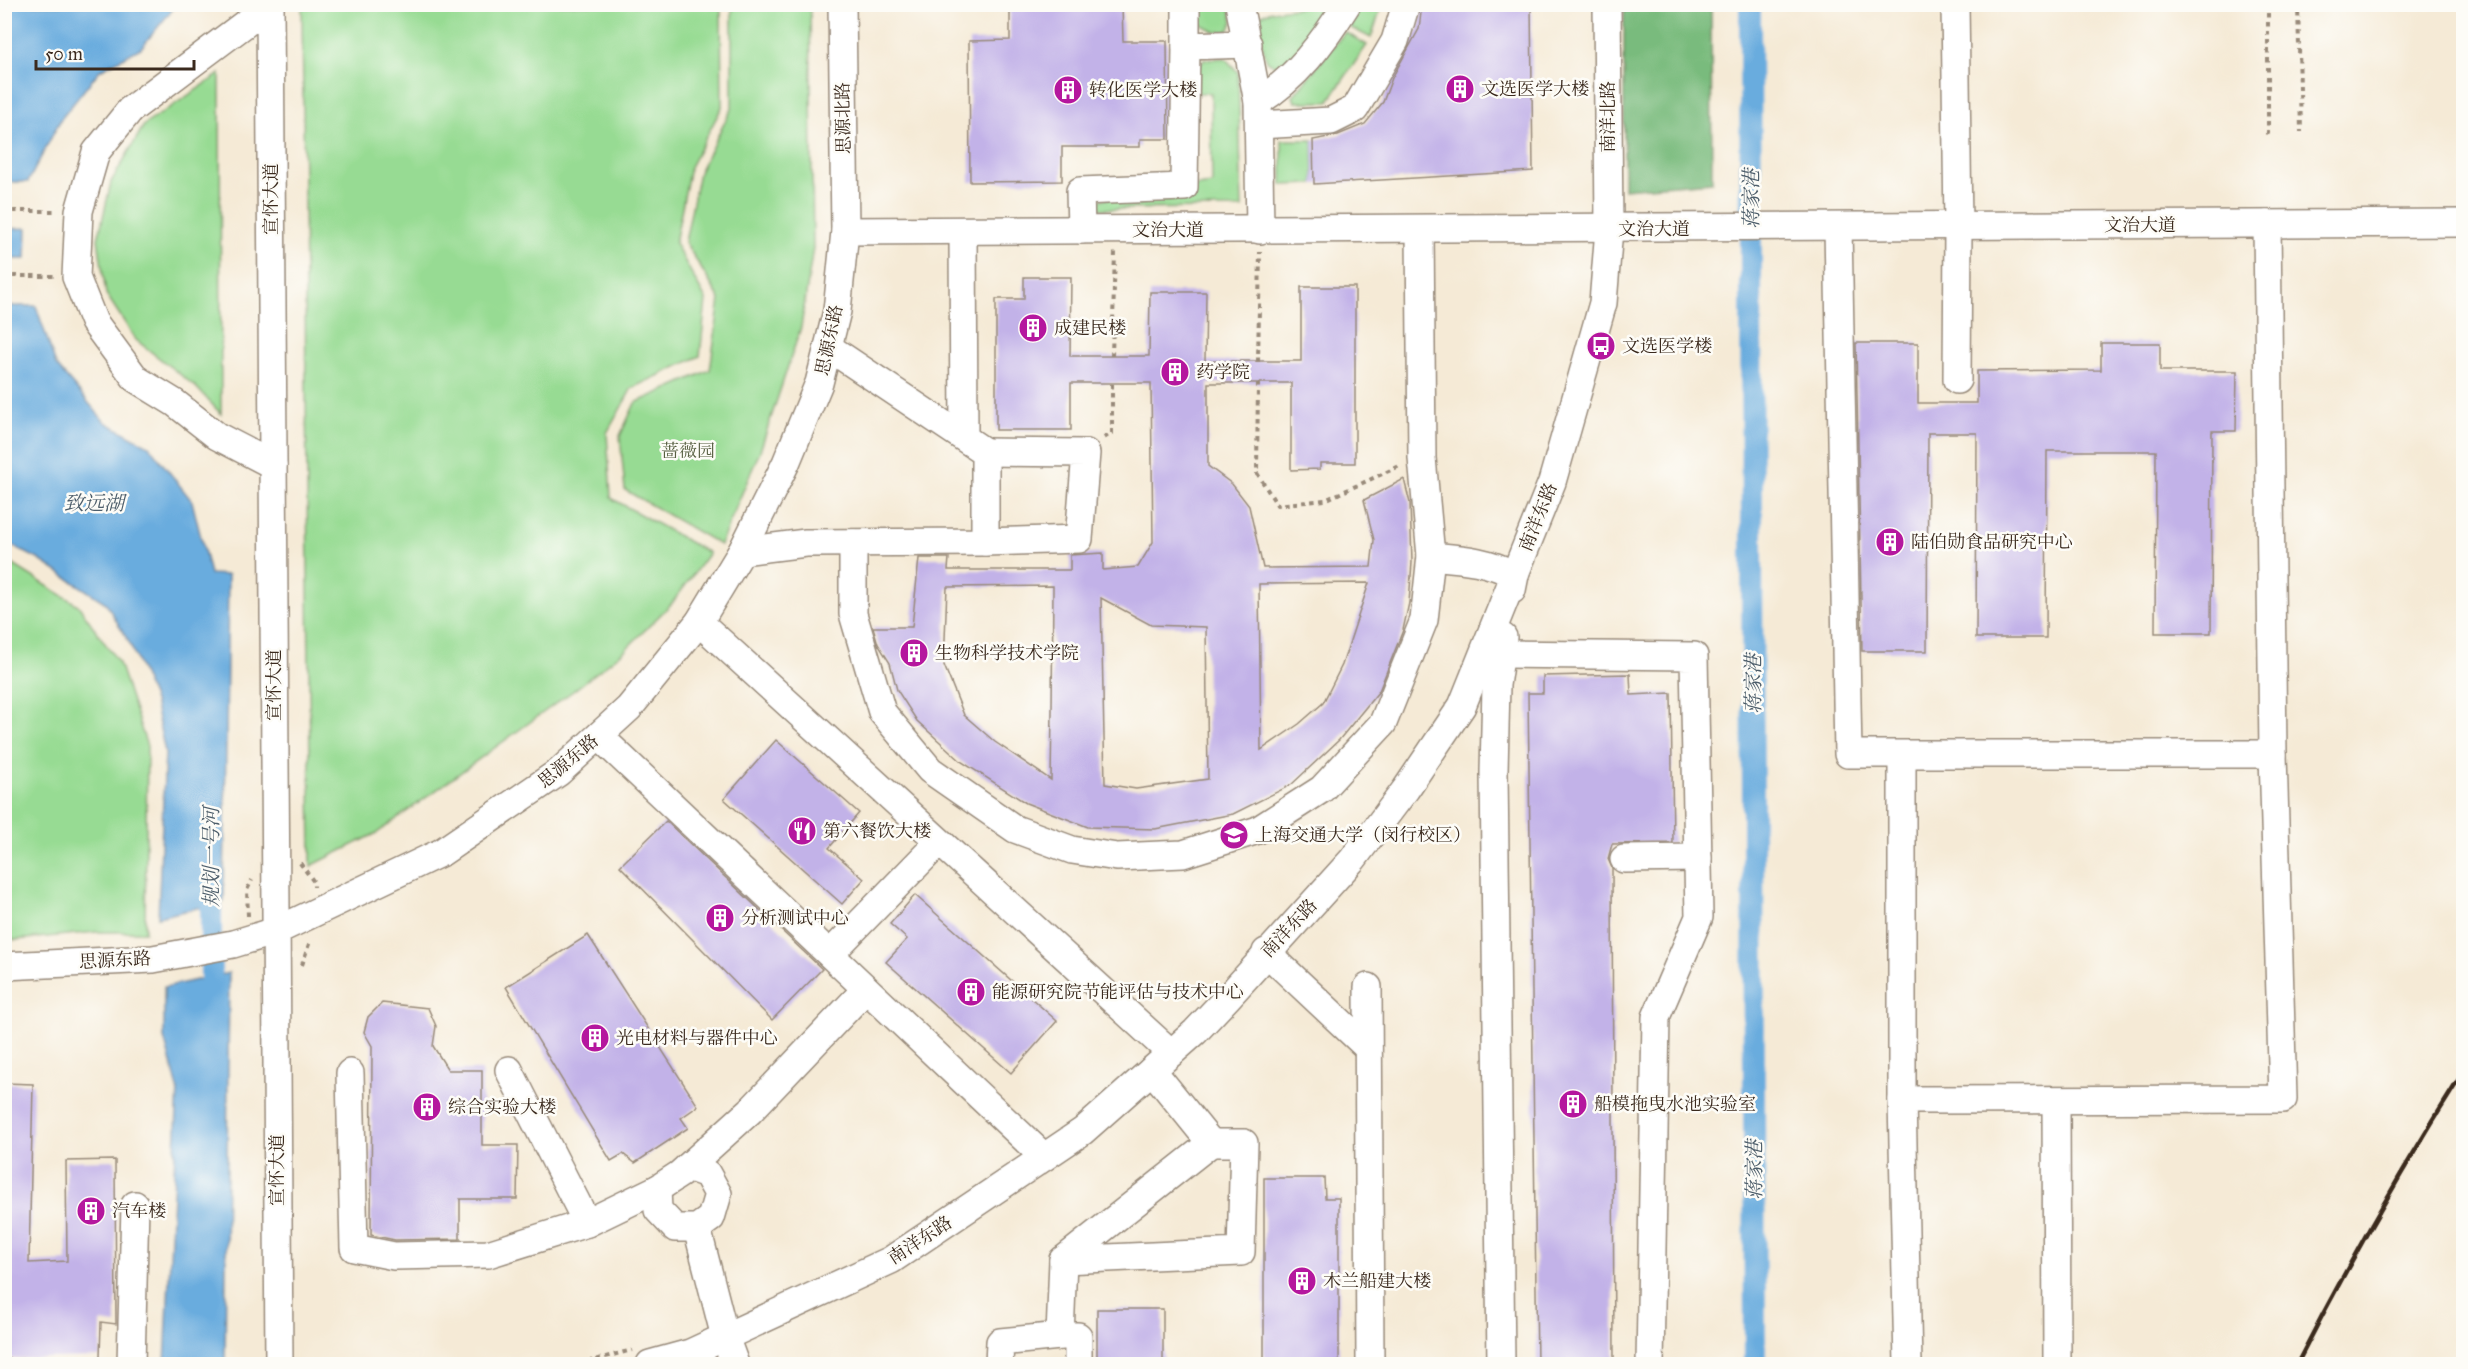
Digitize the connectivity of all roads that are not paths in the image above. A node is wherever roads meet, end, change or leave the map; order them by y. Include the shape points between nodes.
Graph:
1 (842, 4) edge
2 (1186, 4) edge
3 (1239, 4) edge
4 (1347, 4) edge
5 (1406, 4) edge
6 (1607, 4) edge
7 (1955, 4) edge
8 (270, 5) edge
9 (1248, 44) junction
10 (1186, 46) junction
11 (1258, 114) junction
12 (2463, 223) edge
13 (2267, 224) junction
14 (1958, 227) junction
15 (1838, 228) junction
16 (1609, 229) junction
17 (1081, 230) junction
18 (1260, 230) junction
19 (1420, 230) junction
20 (844, 231) junction
21 (963, 231) junction
22 (828, 346) junction
23 (1957, 380) dead end
24 (975, 445) junction
25 (273, 465) junction
26 (984, 542) junction
27 (853, 543) junction
28 (742, 551) junction
29 (1431, 556) junction
30 (1515, 574) junction
31 (699, 622) junction
32 (1500, 654) junction
33 (599, 736) junction
34 (2273, 754) junction
35 (1902, 755) junction
36 (939, 842) junction
37 (1698, 858) junction
38 (1624, 859) dead end
39 (276, 931) junction
40 (1266, 952) junction
41 (830, 954) junction
42 (4, 966) edge
43 (1368, 987) dead end
44 (866, 989) junction
45 (1368, 1048) junction
46 (1162, 1062) junction
47 (509, 1070) dead end
48 (350, 1073) dead end
49 (1902, 1100) junction
50 (2055, 1101) junction
51 (1211, 1143) junction
52 (1044, 1157) junction
53 (688, 1167) junction
54 (657, 1189) junction
55 (135, 1205) dead end
56 (587, 1223) junction
57 (697, 1228) junction
58 (1063, 1260) junction
59 (1060, 1336) junction
60 (725, 1337) junction
61 (646, 1356) edge
62 (130, 1365) edge
63 (279, 1365) edge
64 (735, 1365) edge
65 (999, 1365) edge
66 (1078, 1365) edge
67 (1370, 1365) edge
68 (1501, 1365) edge
69 (1650, 1365) edge
70 (1908, 1365) edge
71 (2056, 1365) edge

1 - 20 street, 思源北路
2 - 10 street
3 - 9 street
4 - 11 street via 1320,48
5 - 11 street via 1395,41 1355,109 1331,121
6 - 16 street, 南洋北路
7 - 14 street
8 - 25 street, 宣怀大道
8 - 25 street via 130,110 96,152 79,211 76,277 94,322 136,379 218,436
9 - 10 street
9 - 11 street
10 - 17 street via 1184,187 1080,191
11 - 18 street
12 - 13 street, 文治大道
13 - 14 street, 文治大道
13 - 34 street
14 - 15 street, 文治大道
14 - 23 street
15 - 16 street, 文治大道
15 - 35 street via 1848,754
16 - 19 street, 文治大道
16 - 30 street, 南洋东路 via 1603,303 1595,333 1552,482
17 - 18 street, 文治大道
17 - 21 street, 文治大道
18 - 19 street, 文治大道
19 - 29 street via 1422,458
20 - 21 street, 文治大道
20 - 22 street, 思源东路 via 837,311
21 - 24 street
22 - 24 street
22 - 28 street, 思源东路 via 819,383 786,463
24 - 26 street
24 - 26 street via 1086,453 1079,539
25 - 39 street, 宣怀大道
26 - 27 street
27 - 28 street via 806,543
27 - 29 street via 853,614 882,712 930,770 1016,830 1072,850 1117,857 1183,854 1237,837 1258,830 1322,789 1383,723 1424,620
28 - 31 street, 思源东路
29 - 30 street via 1483,561
30 - 32 street
30 - 40 street, 南洋东路 via 1462,706 1353,859
31 - 33 street, 思源东路 via 629,708
31 - 36 street
32 - 37 street via 1694,656
32 - 68 street via 1494,772
33 - 39 street, 思源东路 via 559,772 442,852
33 - 41 street
34 - 35 street
34 - 50 street via 2283,1099
35 - 49 street
36 - 41 street
36 - 46 street
37 - 38 street
37 - 69 street via 1699,917 1656,1017
39 - 42 street, 思源东路 via 233,944 153,958
39 - 63 street, 宣怀大道
40 - 45 street
40 - 46 street, 南洋东路 via 1222,1003
41 - 44 street
43 - 45 street
44 - 52 street
44 - 53 street via 750,1111
45 - 67 street
46 - 51 street
46 - 52 street, 南洋东路 via 1083,1131
47 - 56 street
48 - 56 street via 354,1248 394,1256 488,1254
49 - 50 street
49 - 70 street
50 - 71 street
51 - 58 street
51 - 58 street via 1245,1143 1241,1252
52 - 60 street, 南洋东路 via 891,1260
53 - 54 street
53 - 57 street via 707,1174 718,1194 711,1218
54 - 56 street
54 - 57 street via 658,1210 675,1228
55 - 62 street
57 - 60 street
58 - 59 street
59 - 65 street via 1000,1342
59 - 66 street via 1078,1336
60 - 61 street, 南洋东路 via 690,1353
60 - 64 street

